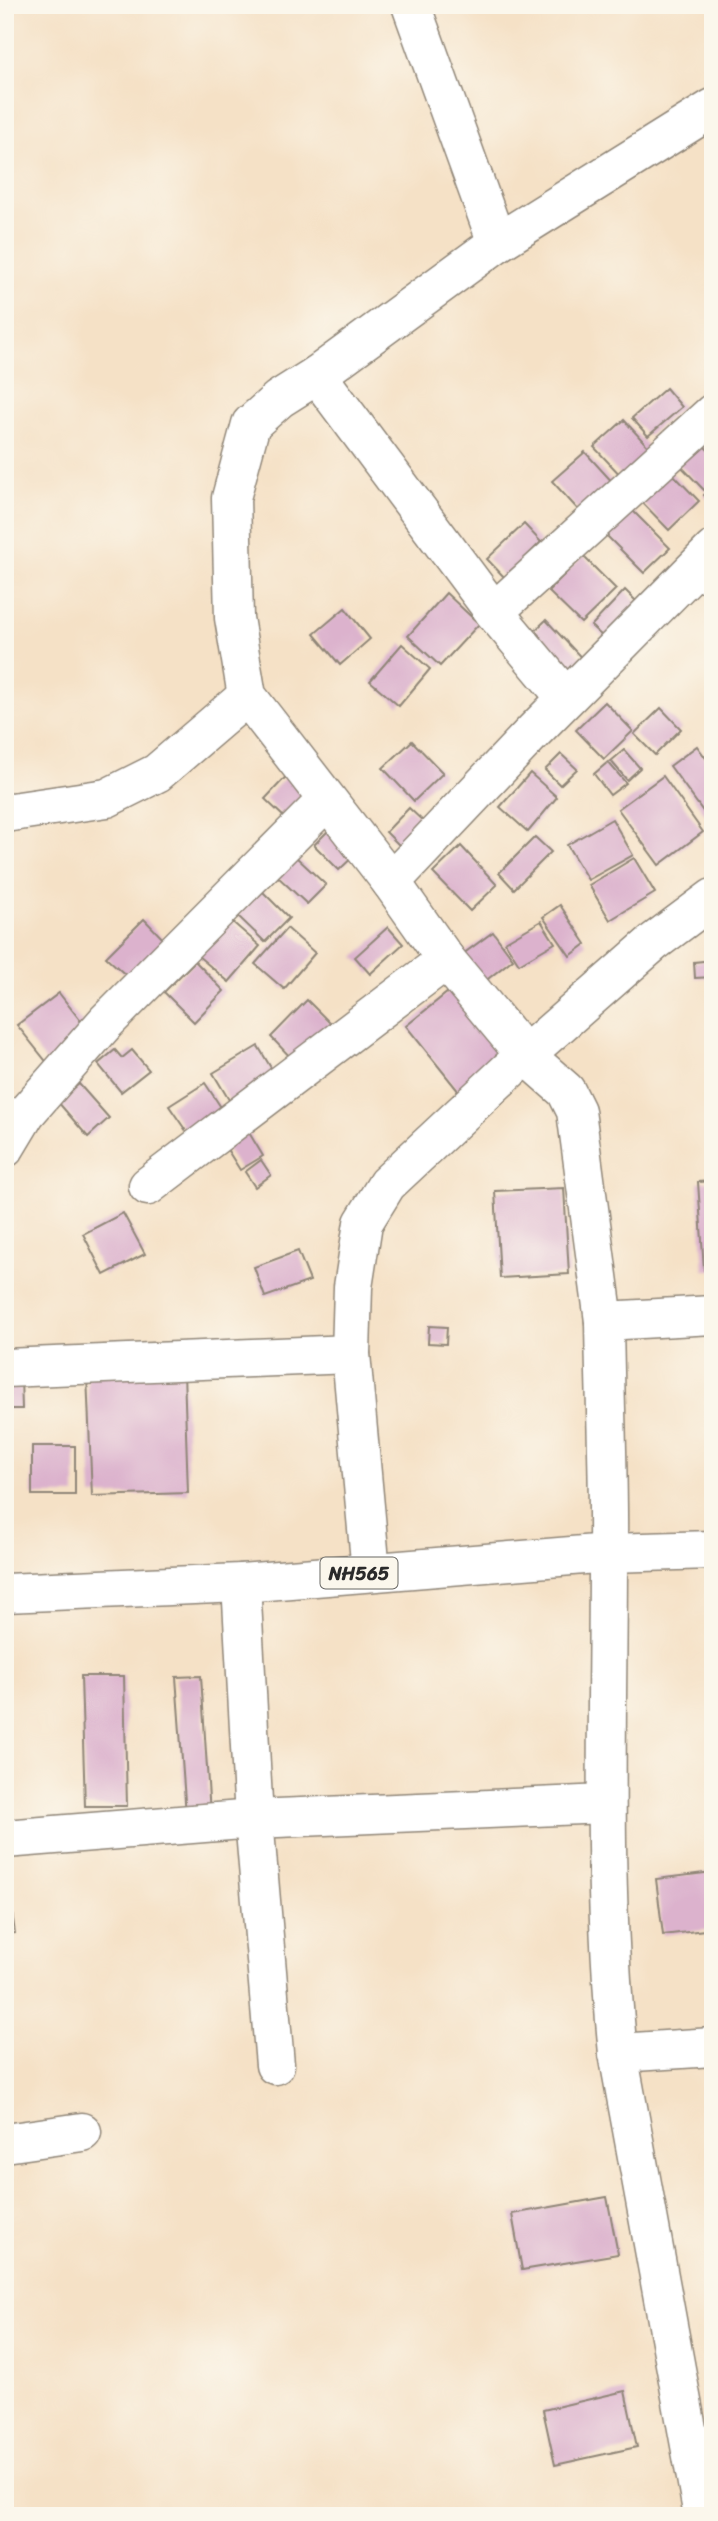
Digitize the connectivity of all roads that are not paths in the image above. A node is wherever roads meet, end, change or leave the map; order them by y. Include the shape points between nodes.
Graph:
1 (411, 5) edge
2 (713, 108) edge
3 (497, 243) junction
4 (317, 375) junction
5 (713, 413) edge
6 (713, 550) edge
7 (494, 612) junction
8 (247, 696) junction
9 (566, 698) junction
10 (327, 800) junction
11 (5, 813) edge
12 (391, 882) junction
13 (713, 898) edge
14 (446, 960) junction
15 (525, 1055) junction
16 (5, 1148) edge
17 (148, 1186) dead end
18 (713, 1315) edge
19 (604, 1321) junction
20 (351, 1354) junction
21 (5, 1368) edge
22 (713, 1550) edge
23 (608, 1553) junction
24 (371, 1572) junction
25 (241, 1583) junction
26 (5, 1593) edge
27 (605, 1804) junction
28 (254, 1819) junction
29 (5, 1839) edge
30 (713, 2047) edge
31 (618, 2053) junction
32 (275, 2065) dead end
33 (82, 2132) dead end
34 (5, 2143) edge
35 (702, 2457) edge
36 (703, 2516) edge

1 - 3 main road
2 - 3 main road
3 - 4 main road
4 - 7 main road
4 - 8 main road via 251,424 231,498 234,618
5 - 7 main road
6 - 9 main road
7 - 9 main road
8 - 10 main road
8 - 11 main road via 157,773 107,798
9 - 12 main road
10 - 12 main road
10 - 16 main road via 106,1022 26,1113
12 - 14 main road
13 - 15 main road via 654,942
14 - 15 main road
14 - 17 main road
15 - 19 main road via 566,1091 576,1111
15 - 20 main road via 387,1184 363,1223 353,1287
18 - 19 main road
19 - 23 main road
20 - 21 main road
20 - 24 main road
22 - 23 main road, NH565
23 - 24 main road, NH565
23 - 27 main road
24 - 25 main road, NH565
25 - 26 main road, NH565
25 - 28 main road
27 - 28 main road
27 - 31 main road
28 - 29 main road
28 - 32 main road
30 - 31 main road
31 - 35 main road
33 - 34 main road
35 - 36 main road

